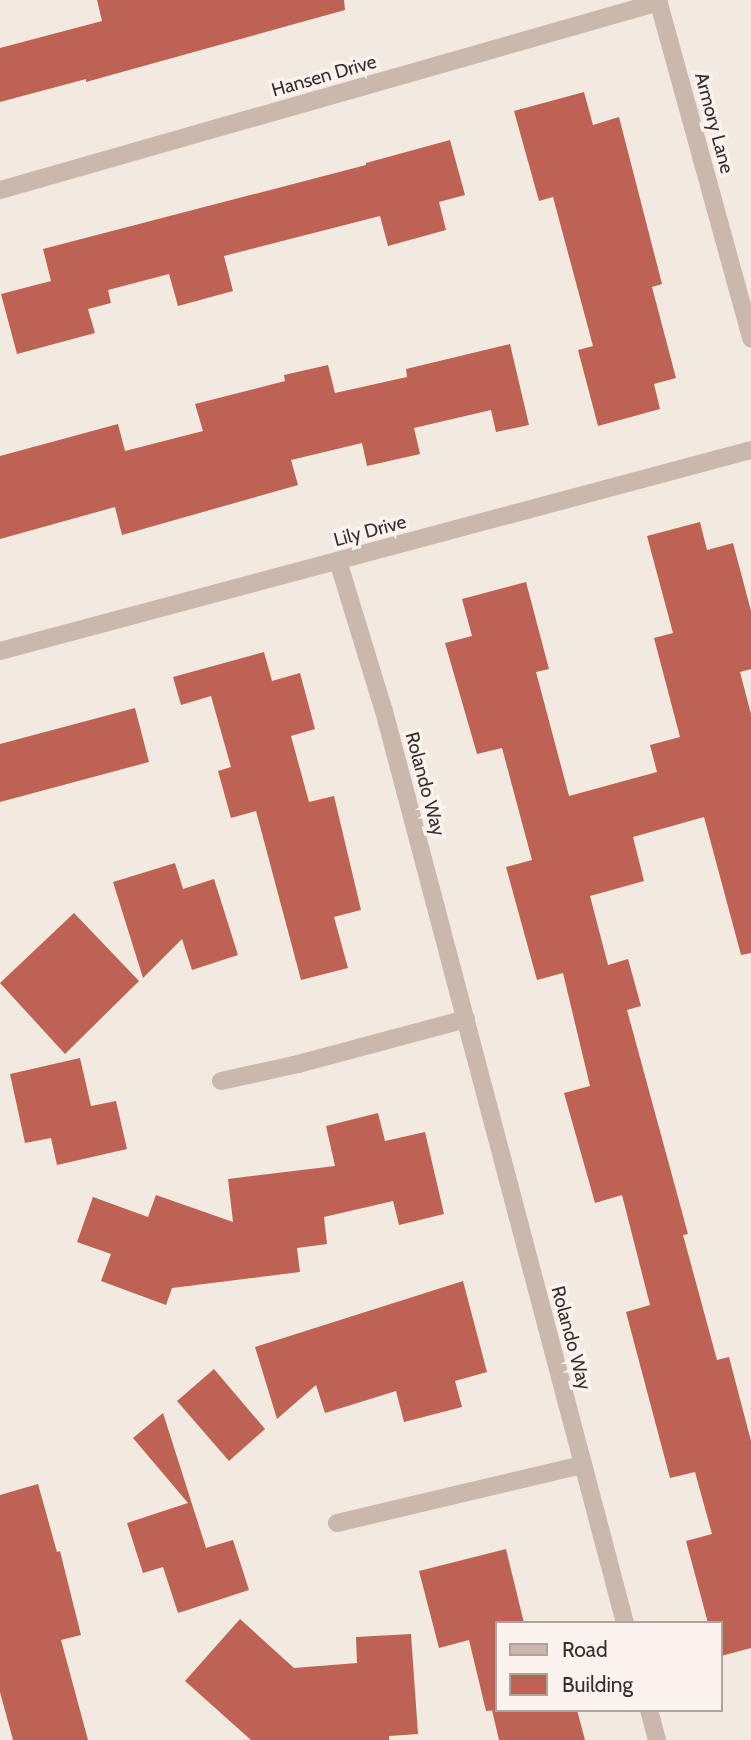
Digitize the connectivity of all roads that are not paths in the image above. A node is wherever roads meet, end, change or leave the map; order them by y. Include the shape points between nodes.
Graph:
1 (659, 1) edge
2 (0, 190) edge
3 (751, 338) edge
4 (751, 450) edge
5 (338, 561) junction
6 (0, 651) edge
7 (466, 1019) junction
8 (221, 1081) dead end
9 (583, 1465) junction
10 (337, 1523) dead end
11 (624, 1621) edge
12 (650, 1712) edge
13 (657, 1740) edge

1 - 2 street, Hansen Drive
1 - 3 street, Armory Lane
4 - 5 street, Lily Drive
5 - 6 street, Lily Drive
5 - 7 street, Rolando Way
7 - 8 street
7 - 9 street, Rolando Way
9 - 10 street
9 - 11 street, Rolando Way
12 - 13 street

